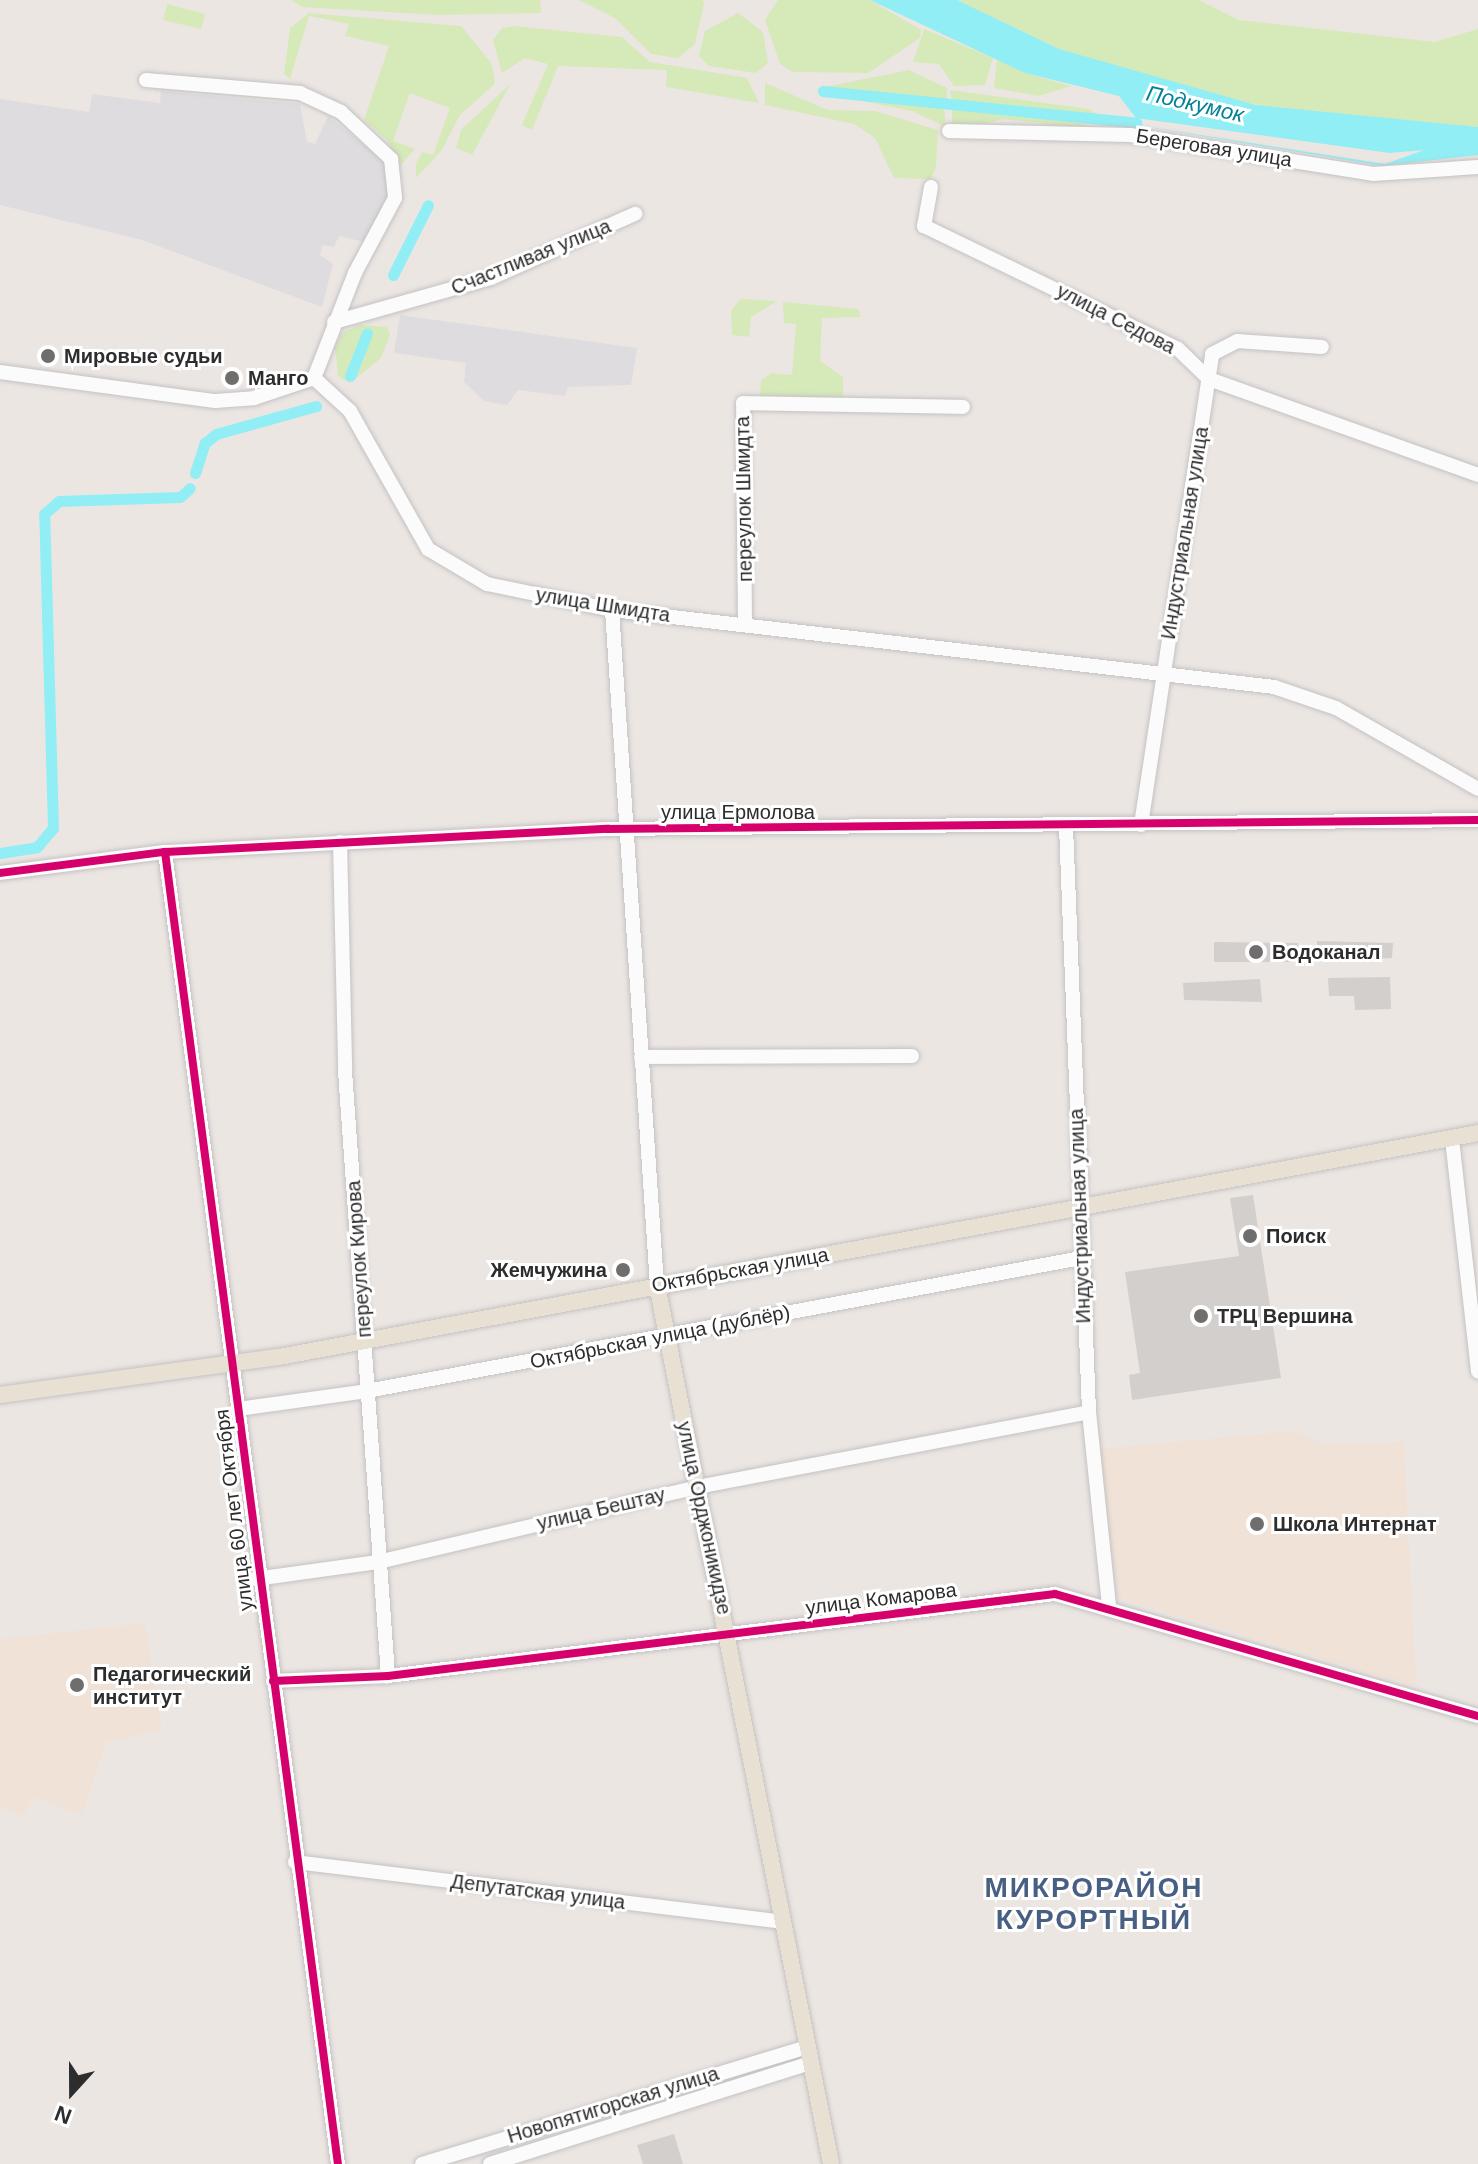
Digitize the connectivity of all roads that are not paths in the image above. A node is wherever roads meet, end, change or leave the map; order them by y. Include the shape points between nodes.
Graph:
1 (146, 80) dead end
2 (949, 131) dead end
3 (1478, 167) edge
4 (931, 187) dead end
5 (635, 214) dead end
6 (334, 322) junction
7 (1322, 347) dead end
8 (0, 372) edge
9 (314, 378) junction
10 (1209, 379) junction
11 (963, 407) dead end
12 (1478, 475) edge
13 (612, 610) junction
14 (745, 623) junction
15 (1161, 673) junction
16 (1478, 789) edge
17 (1478, 820) edge
18 (1141, 825) junction
19 (1066, 826) junction
20 (630, 829) junction
21 (340, 842) junction
22 (165, 852) junction
23 (0, 873) edge
24 (912, 1056) dead end
25 (641, 1057) junction
26 (1478, 1133) edge
27 (1452, 1139) junction
28 (1079, 1207) junction
29 (1081, 1258) junction
30 (657, 1285) junction
31 (668, 1335) junction
32 (364, 1340) junction
33 (233, 1364) junction
34 (1478, 1372) edge
35 (367, 1391) junction
36 (0, 1395) edge
37 (238, 1409) junction
38 (1089, 1412) junction
39 (697, 1487) junction
40 (378, 1562) junction
41 (255, 1579) junction
42 (1109, 1606) junction
43 (728, 1634) junction
44 (388, 1676) junction
45 (273, 1681) junction
46 (1478, 1716) edge
47 (295, 1862) junction
48 (781, 1922) junction
49 (806, 2056) junction
50 (668, 2088) junction
51 (674, 2108) junction
52 (520, 2160) edge
53 (338, 2164) edge
54 (422, 2164) edge
55 (490, 2164) edge
56 (831, 2164) edge

1 - 6 street via 300,93 341,112 391,159 395,198
2 - 3 street, Береговая улица via 1130,135 1373,174
4 - 10 street, улица Седова via 924,226 1178,349
5 - 6 street, Счастливая улица via 491,278
6 - 9 street
7 - 10 street, Индустриальная улица via 1223,344 1212,354
8 - 9 street via 215,401 254,398
9 - 13 street, улица Шмидта via 350,411 408,520 444,563 487,584
10 - 12 street, улица Седова
10 - 15 street, Индустриальная улица
11 - 14 street, переулок Шмидта via 743,403
13 - 14 street, улица Шмидта
13 - 20 street, улица Орджоникидзе
14 - 15 street, улица Шмидта
15 - 16 street, улица Шмидта via 1274,687 1336,708
15 - 18 street, Индустриальная улица
17 - 18 street, улица Ермолова
18 - 19 street, улица Ермолова
19 - 20 street, улица Ермолова
19 - 28 street, Индустриальная улица
20 - 21 street, улица Ермолова
20 - 25 street, улица Орджоникидзе
21 - 22 street, улица Ермолова
21 - 32 street, переулок Кирова via 345,1071
22 - 23 street, улица Ермолова
22 - 33 street, улица 60 лет Октября
24 - 25 street
25 - 30 street, улица Орджоникидзе
26 - 27 main road, Октябрьская улица
27 - 28 main road, Октябрьская улица
27 - 34 street
28 - 29 street, Индустриальная улица
28 - 30 main road, Октябрьская улица
29 - 31 street, Октябрьская улица (дублёр)
29 - 38 street, Индустриальная улица
30 - 31 main road, улица Орджоникидзе
30 - 32 main road, Октябрьская улица
31 - 35 street, Октябрьская улица (дублёр)
31 - 39 main road, улица Орджоникидзе
32 - 33 main road, Октябрьская улица
32 - 35 street, переулок Кирова
33 - 36 main road, Октябрьская улица
33 - 37 street, улица 60 лет Октября
35 - 37 street, Октябрьская улица (дублёр)
35 - 40 street, переулок Кирова
37 - 41 street, улица 60 лет Октября
38 - 39 street, улица Бештау
38 - 42 street, Индустриальная улица
39 - 40 street, улица Бештау
39 - 43 main road, улица Орджоникидзе
40 - 41 street, улица Бештау
40 - 44 street, переулок Кирова
41 - 45 street, улица 60 лет Октября
42 - 43 street, улица Комарова via 1055,1594
42 - 46 street, улица Комарова
43 - 44 street, улица Комарова
43 - 48 main road, улица Орджоникидзе
44 - 45 street, улица Комарова
45 - 47 street, улица 60 лет Октября
47 - 48 street, Депутатская улица
47 - 53 street, улица 60 лет Октября
48 - 49 main road, улица Орджоникидзе
49 - 50 street, Новопятигорская улица
49 - 51 street, Новопятигорская улица
49 - 56 main road, улица Орджоникидзе
50 - 51 street
50 - 54 street, Новопятигорская улица
51 - 52 street, Новопятигорская улица
52 - 55 street, Новопятигорская улица

